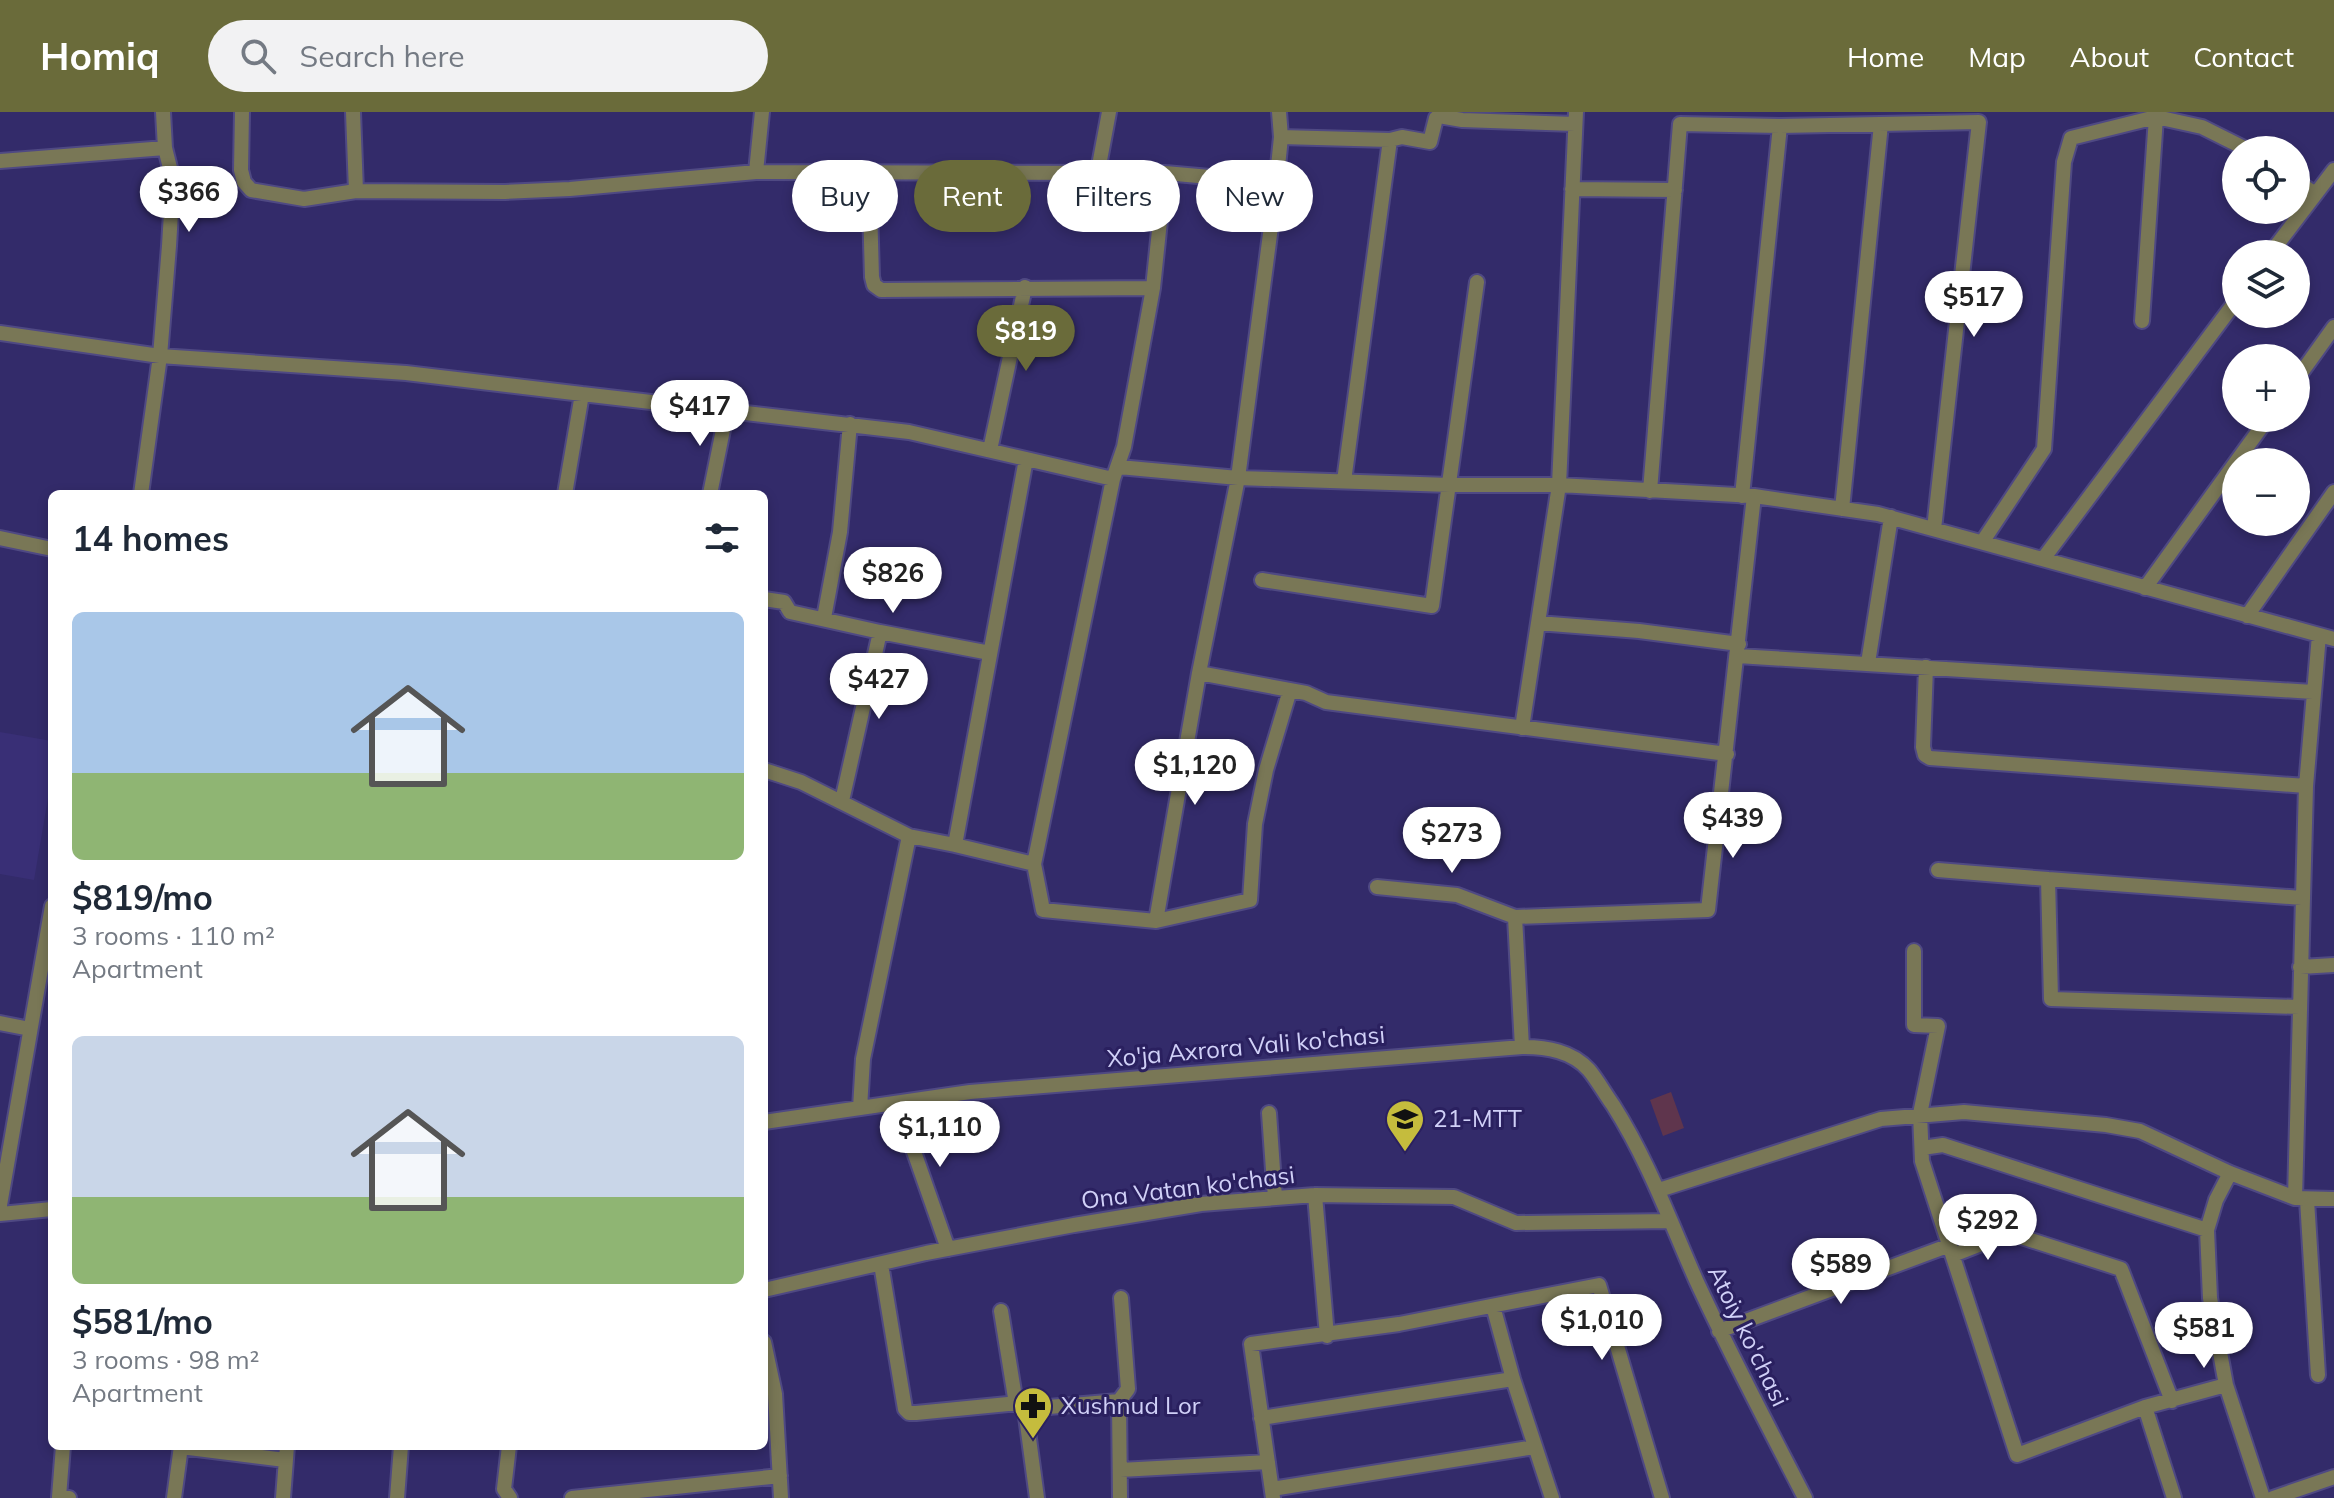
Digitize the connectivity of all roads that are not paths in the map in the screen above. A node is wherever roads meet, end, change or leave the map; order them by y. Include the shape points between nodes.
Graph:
1 (163, 112) edge
2 (242, 112) edge
3 (353, 112) edge
4 (762, 112) edge
5 (1109, 112) edge
6 (1279, 112) edge
7 (2156, 117) junction
8 (1575, 118) edge
9 (1881, 124) junction
10 (1780, 126) junction
11 (1281, 137) junction
12 (2222, 137) edge
13 (1390, 140) junction
14 (165, 148) junction
15 (1100, 160) edge
16 (1278, 160) edge
17 (0, 161) edge
18 (2334, 170) edge
19 (898, 171) edge
20 (1047, 171) edge
21 (756, 172) junction
22 (792, 172) edge
23 (1572, 189) junction
24 (1675, 190) junction
25 (2310, 190) edge
26 (356, 191) junction
27 (2314, 193) junction
28 (871, 232) edge
29 (1159, 232) edge
30 (1270, 232) edge
31 (2280, 240) edge
32 (1477, 282) dead end
33 (1025, 287) junction
34 (1153, 288) junction
35 (2222, 320) edge
36 (2142, 321) dead end
37 (2334, 327) edge
38 (0, 333) edge
39 (160, 356) junction
40 (2310, 360) edge
41 (582, 394) junction
42 (727, 410) junction
43 (850, 424) junction
44 (990, 450) junction
45 (1026, 459) junction
46 (1116, 473) junction
47 (1238, 478) junction
48 (1344, 481) junction
49 (2222, 481) edge
50 (1450, 485) junction
51 (1559, 485) junction
52 (145, 490) edge
53 (566, 490) edge
54 (711, 490) edge
55 (1650, 491) junction
56 (2334, 492) edge
57 (1748, 496) junction
58 (1842, 509) junction
59 (1891, 517) junction
60 (1934, 529) junction
61 (0, 538) edge
62 (1983, 541) junction
63 (48, 548) edge
64 (2043, 559) junction
65 (1262, 580) dead end
66 (2145, 588) junction
67 (768, 600) edge
68 (2247, 616) junction
69 (824, 618) junction
70 (1538, 623) junction
71 (880, 632) junction
72 (2319, 635) junction
73 (2334, 639) edge
74 (1738, 650) junction
75 (990, 653) junction
76 (1868, 663) junction
77 (1926, 667) junction
78 (1199, 673) junction
79 (1290, 690) junction
80 (2313, 692) junction
81 (1522, 728) junction
82 (1727, 754) junction
83 (768, 771) edge
84 (2306, 786) junction
85 (842, 801) junction
86 (909, 836) junction
87 (955, 845) junction
88 (1034, 864) junction
89 (1938, 870) dead end
90 (2048, 879) junction
91 (1377, 887) dead end
92 (2302, 898) junction
93 (1515, 917) junction
94 (1156, 921) junction
95 (48, 928) edge
96 (1914, 951) dead end
97 (2334, 965) edge
98 (2300, 967) junction
99 (2299, 1007) junction
100 (0, 1023) edge
101 (30, 1029) junction
102 (1522, 1047) junction
103 (897, 1103) junction
104 (860, 1108) junction
105 (1269, 1113) dead end
106 (1920, 1114) junction
107 (768, 1121) edge
108 (1922, 1148) junction
109 (2230, 1173) junction
110 (1659, 1190) junction
111 (1315, 1195) junction
112 (1275, 1198) junction
113 (2301, 1199) junction
114 (2334, 1199) edge
115 (0, 1205) edge
116 (48, 1209) edge
117 (0, 1214) edge
118 (1670, 1221) junction
119 (2207, 1230) junction
120 (948, 1249) junction
121 (1951, 1250) junction
122 (881, 1264) junction
123 (768, 1289) edge
124 (1121, 1298) dead end
125 (1493, 1306) junction
126 (1001, 1311) dead end
127 (1719, 1331) junction
128 (1327, 1336) junction
129 (768, 1361) edge
130 (2318, 1375) dead end
131 (1513, 1379) junction
132 (2226, 1385) junction
133 (1119, 1401) junction
134 (2172, 1401) junction
135 (1020, 1407) junction
136 (2145, 1407) junction
137 (1261, 1418) junction
138 (1535, 1447) junction
139 (63, 1450) edge
140 (180, 1450) edge
141 (241, 1450) edge
142 (401, 1450) edge
143 (509, 1450) edge
144 (286, 1453) edge
145 (1268, 1462) junction
146 (1120, 1470) junction
147 (780, 1476) junction
148 (2334, 1477) edge
149 (1272, 1493) edge
150 (51, 1498) edge
151 (59, 1498) edge
152 (69, 1498) edge
153 (174, 1498) edge
154 (283, 1498) edge
155 (397, 1498) edge
156 (510, 1498) edge
157 (572, 1498) edge
158 (781, 1498) edge
159 (1037, 1498) edge
160 (1120, 1498) edge
161 (1552, 1498) edge
162 (1662, 1498) edge
163 (1805, 1498) edge
164 (2174, 1498) edge
165 (2263, 1498) edge
166 (2273, 1498) edge

1 - 14 street
2 - 26 street via 241,170 251,190 304,199
3 - 26 street
4 - 21 street
5 - 15 street
6 - 11 street
7 - 12 street
7 - 36 street
7 - 62 street via 2071,138 2064,162 2044,449
8 - 13 street via 1439,116 1430,142
8 - 23 street
9 - 10 street
9 - 58 street
9 - 60 street via 1979,122
10 - 24 street via 1680,124
10 - 57 street
11 - 13 street
11 - 16 street
13 - 48 street
14 - 17 street
14 - 39 street via 173,180
18 - 27 street
19 - 20 street
21 - 22 street
21 - 26 street via 531,191
23 - 24 street
23 - 51 street
24 - 55 street
25 - 27 street
27 - 31 street
28 - 33 street via 872,277 881,290
29 - 34 street
30 - 47 street
32 - 50 street
33 - 34 street
33 - 44 street
34 - 46 street
35 - 64 street
37 - 40 street
38 - 39 street
39 - 41 street via 406,373
39 - 52 street
41 - 42 street
41 - 53 street
42 - 43 street
42 - 54 street
43 - 44 street
43 - 69 street via 840,532
44 - 45 street
45 - 46 street
45 - 75 street
46 - 47 street
46 - 88 street
47 - 48 street
47 - 78 street
48 - 50 street
49 - 66 street
50 - 51 street
50 - 65 street via 1432,606
51 - 55 street
51 - 70 street
55 - 57 street
56 - 68 street
57 - 58 street
57 - 74 street
58 - 59 street
59 - 60 street
59 - 76 street
60 - 62 street
61 - 63 street
62 - 64 street
64 - 66 street
66 - 68 street
67 - 69 street via 784,602 790,612
68 - 72 street
69 - 71 street
70 - 74 street
70 - 81 street
71 - 75 street
71 - 85 street
72 - 73 street
72 - 80 street
74 - 76 street
74 - 82 street
75 - 87 street
76 - 77 street
77 - 80 street
77 - 84 street via 1923,747 1930,758
78 - 79 street
78 - 94 street
79 - 81 street via 1326,702
79 - 94 street via 1255,824 1250,900
80 - 84 street
81 - 82 street
82 - 93 street via 1708,910
83 - 85 street
84 - 92 street
85 - 86 street
86 - 87 street
86 - 104 street via 863,1059
87 - 88 street
88 - 94 street via 1043,910
89 - 90 street
90 - 92 street
90 - 99 street via 2051,999
91 - 93 street via 1457,895
92 - 98 street
93 - 102 street
95 - 101 street
96 - 106 street via 1914,1025 1938,1026
97 - 98 street
98 - 99 street
99 - 113 street
100 - 101 street
101 - 115 street
102 - 103 street, Xo'ja Axrora Vali ko'chasi via 994,1089
102 - 110 street, Xo'ja Axrora Vali ko'chasi via 1553,1049 1588,1070 1629,1131
103 - 104 street, Xo'ja Axrora Vali ko'chasi
103 - 120 street
104 - 107 street, Xo'ja Axrora Vali ko'chasi
105 - 112 street
106 - 108 street
106 - 109 street via 1964,1112 2140,1131
106 - 110 street via 1881,1119
108 - 119 street via 1943,1145
108 - 121 street
109 - 113 street
109 - 119 street
110 - 118 street, Atoiy ko'chasi
111 - 112 street, Ona Vatan ko'chasi
111 - 118 street, Ona Vatan ko'chasi via 1454,1197 1516,1223
111 - 128 street
112 - 120 street, Ona Vatan ko'chasi via 1201,1204
113 - 114 street
113 - 130 street
116 - 117 street
118 - 127 street, Atoiy ko'chasi
119 - 132 street via 2210,1298
120 - 122 street, Ona Vatan ko'chasi
121 - 127 street
121 - 134 street via 2009,1233 2121,1269
121 - 136 street via 2017,1455
122 - 123 street, Ona Vatan ko'chasi
122 - 135 street via 905,1409 909,1413
124 - 133 street via 1128,1389
125 - 128 street
125 - 131 street
125 - 162 street via 1599,1285
126 - 135 street
127 - 163 street, Atoiy ko'chasi
128 - 137 street via 1251,1344
129 - 147 street
131 - 137 street
131 - 138 street
132 - 134 street
132 - 165 street
133 - 135 street
133 - 146 street
134 - 136 street
135 - 159 street
136 - 164 street
137 - 145 street
138 - 149 street
138 - 161 street
139 - 151 street
140 - 153 street
141 - 144 street
142 - 155 street
143 - 156 street via 504,1489
144 - 154 street
145 - 146 street
145 - 149 street
146 - 160 street
147 - 157 street
147 - 158 street
148 - 166 street
150 - 151 street
151 - 152 street

